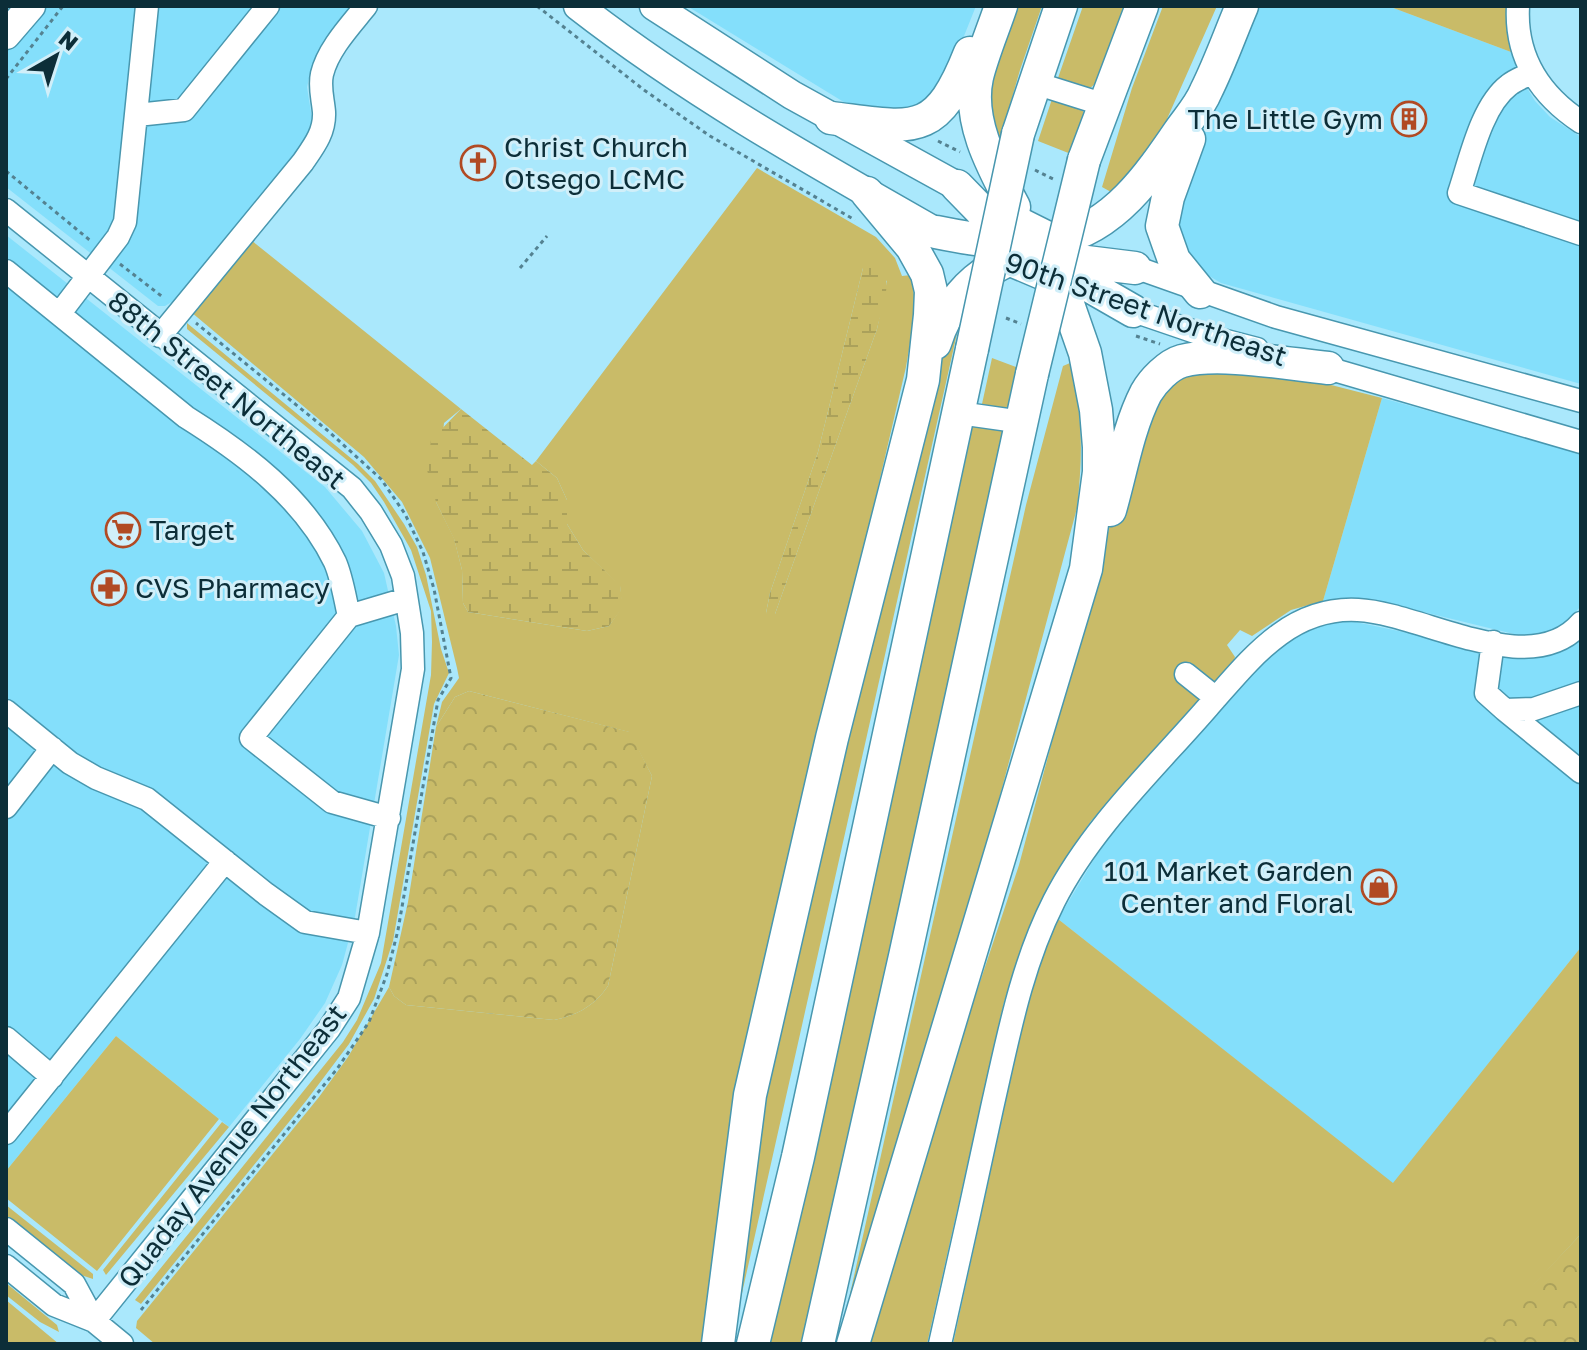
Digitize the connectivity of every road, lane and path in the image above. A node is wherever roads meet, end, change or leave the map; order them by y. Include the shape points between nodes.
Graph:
1 (31, 6) edge
2 (63, 6) edge
3 (147, 6) edge
4 (268, 6) edge
5 (366, 6) edge
6 (537, 6) edge
7 (578, 6) edge
8 (654, 6) edge
9 (990, 6) edge
10 (1001, 6) edge
11 (1061, 6) edge
12 (1142, 6) edge
13 (1242, 6) edge
14 (1518, 6) edge
15 (6, 35) edge
16 (1531, 73) junction
17 (6, 79) edge
18 (1035, 83) junction
19 (1205, 94) junction
20 (1105, 105) junction
21 (137, 115) junction
22 (831, 118) junction
23 (1581, 122) edge
24 (933, 138) dead end
25 (6, 171) edge
26 (964, 172) junction
27 (862, 207) junction
28 (6, 210) edge
29 (936, 232) joint
30 (1581, 234) edge
31 (547, 236) dead end
32 (95, 244) dead end
33 (1036, 251) junction
34 (116, 261) dead end
35 (520, 268) dead end
36 (1135, 268) joint
37 (6, 271) edge
38 (88, 278) junction
39 (1200, 292) junction
40 (171, 303) dead end
41 (1133, 311) joint
42 (60, 313) junction
43 (999, 315) dead end
44 (1026, 326) dead end
45 (160, 336) junction
46 (1328, 368) junction
47 (923, 380) junction
48 (1581, 401) edge
49 (959, 413) junction
50 (1022, 422) junction
51 (1581, 442) edge
52 (1086, 569) junction
53 (406, 599) junction
54 (349, 616) junction
55 (1581, 623) edge
56 (1493, 642) junction
57 (1186, 674) dead end
58 (1581, 693) edge
59 (1216, 698) junction
60 (1505, 710) junction
61 (6, 711) edge
62 (52, 748) junction
63 (1579, 766) edge
64 (6, 807) edge
65 (389, 818) junction
66 (225, 861) junction
67 (368, 933) junction
68 (6, 1038) edge
69 (52, 1077) junction
70 (6, 1133) edge
71 (6, 1229) edge
72 (6, 1266) edge
73 (94, 1321) junction
74 (122, 1344) edge
75 (718, 1344) edge
76 (753, 1344) edge
77 (818, 1344) edge
78 (853, 1344) edge
79 (940, 1344) edge

1 - 15 main road
2 - 17 path
3 - 21 street
4 - 21 street via 184,110
5 - 45 street via 322,73 324,122 319,139
6 - 27 path via 710,136
7 - 27 main road via 667,72 808,160
8 - 22 main road
9 - 22 highway via 959,82 934,115 914,125
10 - 33 highway via 977,80 976,107 982,138
11 - 18 highway
12 - 20 highway
13 - 19 highway
14 - 16 street via 1521,45
16 - 23 street via 1547,95
16 - 30 street via 1507,86 1493,102 1459,193
18 - 20 street
18 - 49 highway, bridge via 1018,134
19 - 33 highway via 1150,174 1115,210
19 - 39 highway via 1162,226 1174,260
20 - 50 highway, bridge via 1084,160
21 - 38 street via 125,222
22 - 26 main road
24 - 26 path
25 - 32 path
26 - 33 highway via 997,227
27 - 29 main road
27 - 47 highway via 912,247 927,274 931,303
28 - 38 street, 88th Street Northeast
29 - 33 highway
31 - 35 path
33 - 36 highway
33 - 41 highway
33 - 47 highway via 988,270 969,286 948,310
33 - 52 highway via 1085,353 1098,435 1099,472
34 - 40 path
36 - 39 street, 90th Street Northeast
37 - 42 street
38 - 42 street
38 - 45 street, 88th Street Northeast
39 - 48 street, 90th Street Northeast
41 - 46 street, 90th Street Northeast
42 - 54 street via 186,417 281,486 313,524 336,565
43 - 44 path
45 - 53 street, 88th Street Northeast via 352,488 391,545
46 - 51 street, 90th Street Northeast
46 - 52 highway via 1205,358 1179,361 1161,374 1142,405 1106,524
47 - 75 highway via 832,738 750,1095
49 - 50 street
49 - 76 highway
50 - 77 highway
52 - 78 highway
53 - 54 street
53 - 65 street, Quaday Avenue Northeast via 413,669
54 - 65 street via 251,738 332,802
55 - 56 street via 1554,644 1525,648
56 - 59 street via 1362,610 1324,612 1272,638
56 - 60 street via 1486,693
57 - 59 street
58 - 60 street via 1534,709
59 - 79 street via 1082,855 1036,942 1010,1030
60 - 63 street
61 - 62 street
62 - 64 street
62 - 66 street via 96,778 147,799
65 - 67 street, Quaday Avenue Northeast
66 - 67 street via 305,922
66 - 69 street
67 - 73 street, Quaday Avenue Northeast via 349,998 329,1029
68 - 69 street
69 - 70 street
71 - 73 street via 74,1284
72 - 73 street via 54,1305
73 - 74 street

